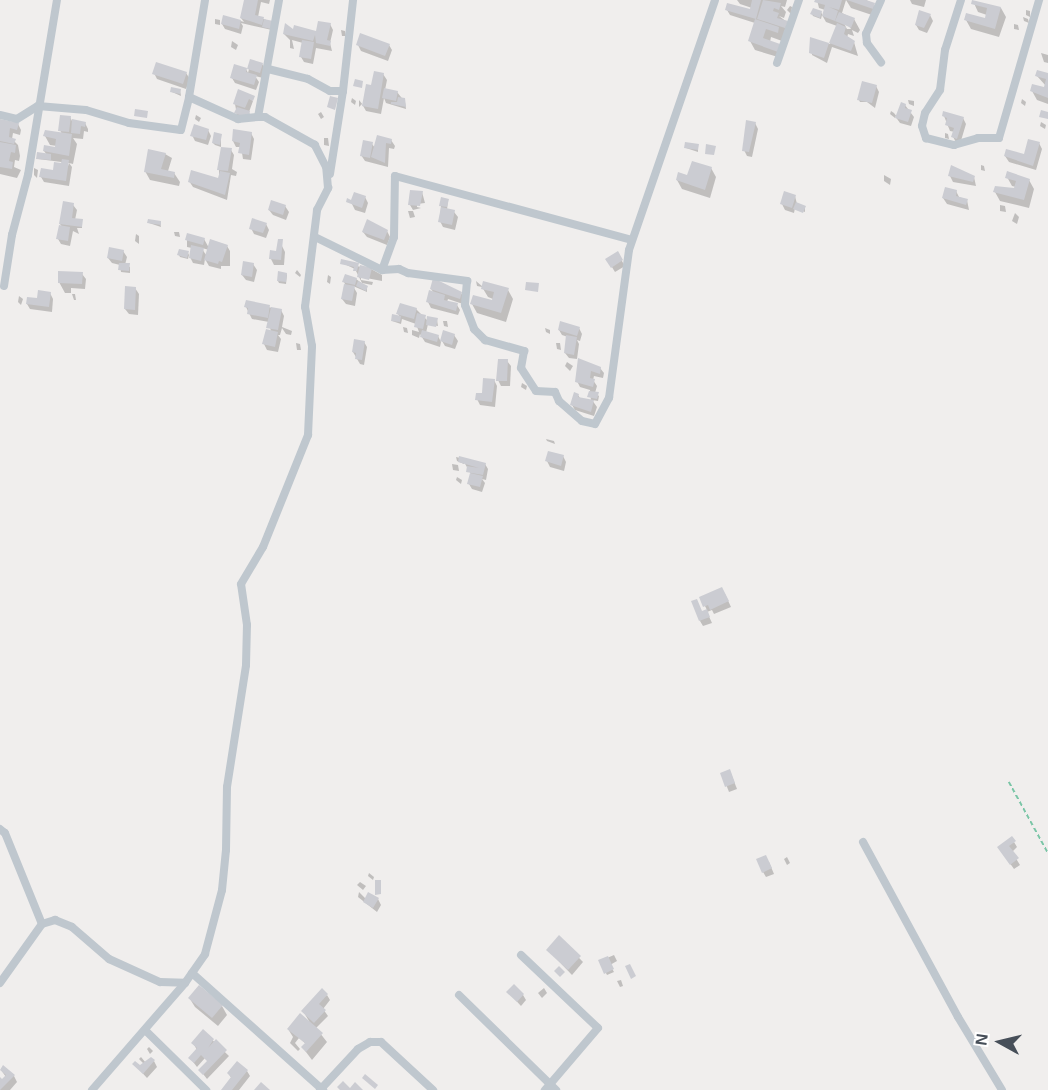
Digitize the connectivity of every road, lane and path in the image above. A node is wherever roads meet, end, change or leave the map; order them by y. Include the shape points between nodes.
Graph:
1 (57, 0) edge
2 (205, 0) edge
3 (279, 0) edge
4 (353, 0) edge
5 (715, 0) edge
6 (800, 0) edge
7 (881, 0) edge
8 (960, 0) edge
9 (1039, 0) edge
10 (881, 62) dead end
11 (777, 63) dead end
12 (268, 69) junction
13 (343, 91) junction
14 (189, 97) junction
15 (38, 106) junction
16 (0, 115) edge
17 (258, 117) junction
18 (328, 188) junction
19 (315, 237) junction
20 (632, 240) junction
21 (382, 270) junction
22 (4, 286) dead end
23 (1009, 783) dead end
24 (2, 833) edge
25 (863, 842) dead end
26 (1048, 853) edge
27 (42, 924) junction
28 (520, 955) dead end
29 (192, 974) junction
30 (0, 983) edge
31 (185, 983) junction
32 (459, 995) dead end
33 (145, 1030) junction
34 (554, 1086) edge
35 (92, 1090) edge
36 (206, 1090) edge
37 (322, 1090) edge
38 (433, 1090) edge
39 (545, 1090) edge
40 (1002, 1090) edge

1 - 15 street
2 - 14 street
3 - 12 street
4 - 13 street
5 - 20 street
6 - 11 street
7 - 10 street via 866,34 867,43
8 - 9 street via 945,50 940,90 925,113 922,126 926,138 954,146 978,138 999,138
12 - 13 street via 309,79 330,91
12 - 17 street
13 - 18 street
14 - 15 street via 181,130 129,123 86,110
14 - 17 street via 238,119
15 - 16 street via 17,119
15 - 22 street
17 - 18 street via 265,117 315,145 326,168
18 - 19 street via 317,210
19 - 21 street
19 - 29 street via 305,307 312,346 308,435 263,547 241,584 247,625 246,665 227,787 222,890 205,954
20 - 21 street via 395,176 394,237
20 - 21 street via 609,398 596,424 582,421 559,401 555,392 536,391 521,368 524,351 485,340 474,329 465,305 467,281 399,269
23 - 26 path
24 - 27 street
25 - 40 street
27 - 30 street
27 - 31 street via 55,920 72,927 109,959 160,982
28 - 34 street via 598,1028
29 - 31 street
29 - 37 street
31 - 33 street
32 - 34 street
33 - 35 street
33 - 36 street
34 - 39 street
37 - 38 street via 358,1049 370,1042 381,1042

